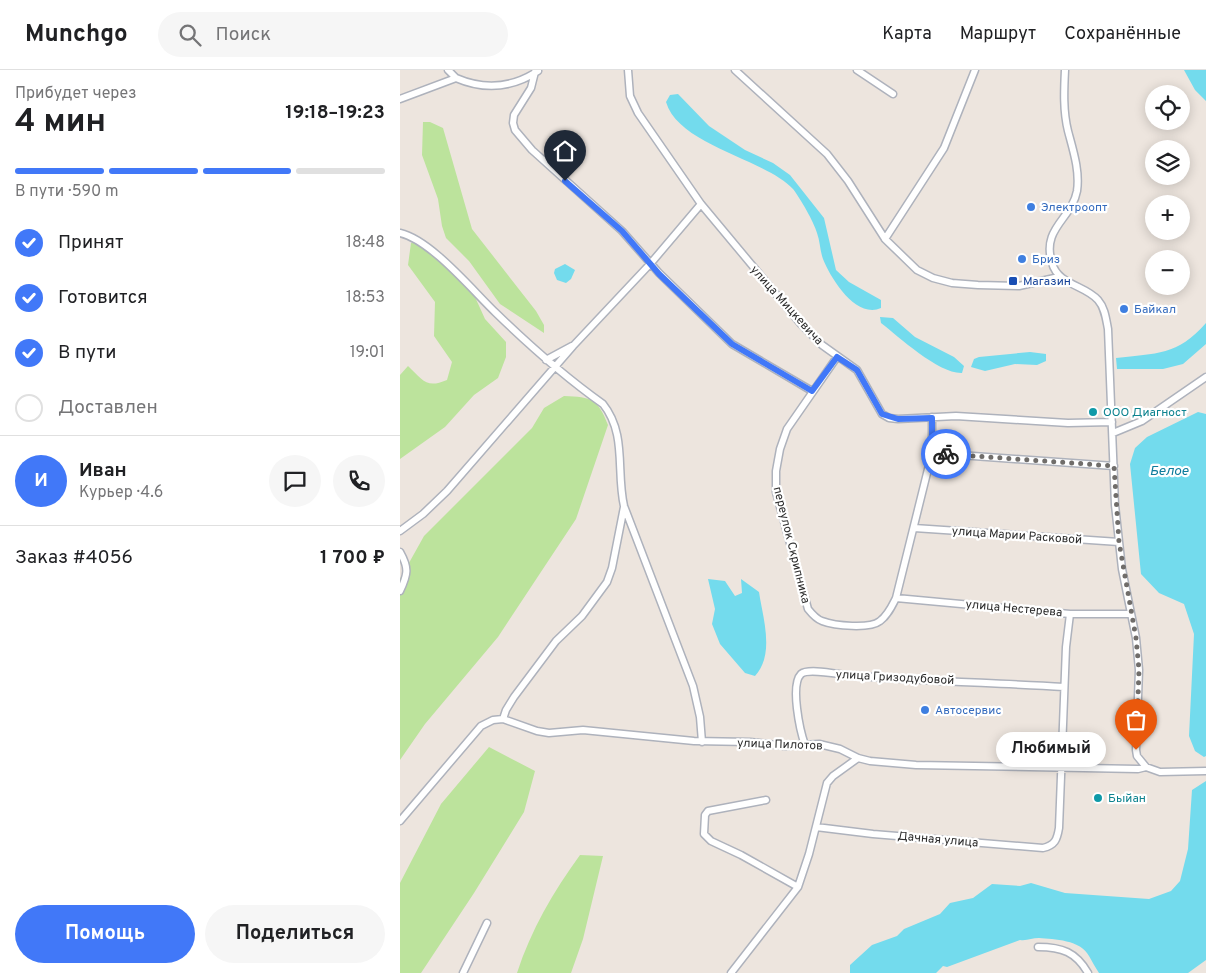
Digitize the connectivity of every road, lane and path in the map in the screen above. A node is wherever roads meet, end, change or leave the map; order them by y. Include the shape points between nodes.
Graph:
1 (448, 70) edge
2 (628, 70) edge
3 (735, 70) edge
4 (858, 70) edge
5 (975, 70) edge
6 (1064, 70) edge
7 (532, 72) edge
8 (456, 78) junction
9 (893, 94) dead end
10 (400, 99) edge
11 (701, 204) junction
12 (400, 233) edge
13 (885, 239) junction
14 (651, 263) junction
15 (1059, 277) junction
16 (573, 346) junction
17 (837, 357) junction
18 (546, 360) junction
19 (555, 368) junction
20 (1206, 377) edge
21 (812, 391) junction
22 (932, 418) junction
23 (1112, 422) junction
24 (1113, 433) junction
25 (932, 453) junction
26 (1114, 466) junction
27 (624, 506) junction
28 (914, 528) junction
29 (400, 530) edge
30 (1119, 542) junction
31 (400, 552) edge
32 (400, 591) edge
33 (896, 598) junction
34 (1070, 614) junction
35 (1131, 614) junction
36 (1064, 687) junction
37 (503, 719) junction
38 (702, 742) junction
39 (805, 745) junction
40 (858, 758) junction
41 (1060, 767) junction
42 (1146, 767) junction
43 (1206, 771) edge
44 (766, 800) dead end
45 (400, 821) edge
46 (816, 827) junction
47 (798, 886) junction
48 (487, 923) dead end
49 (1038, 947) dead end
50 (463, 973) edge
51 (731, 973) edge
52 (1088, 973) edge

1 - 8 street
2 - 11 street, улица Мицкевича via 630,96 638,113
3 - 13 street via 826,154 848,181
4 - 9 street
5 - 13 street via 944,148
6 - 15 street via 1065,116 1077,179 1075,197 1056,226 1050,243 1052,265
7 - 8 street via 498,86 470,84
7 - 14 street via 531,88 514,115 515,130 553,170 622,231
8 - 10 street
11 - 14 street
11 - 17 street, улица Мицкевича via 801,324
12 - 18 street via 438,255
13 - 15 street via 917,270 933,278 1019,286
14 - 16 street
14 - 21 street via 732,344
15 - 23 street via 1093,296 1105,313
16 - 18 street
16 - 19 street
17 - 21 street, переулок Скрипника
17 - 22 street, улица Мицкевича via 857,370 882,414 898,419
18 - 19 street
19 - 27 street via 608,411 620,449
19 - 29 street via 433,505
20 - 24 street via 1142,421
21 - 33 street, переулок Скрипника via 787,429 776,471 776,492 808,609 822,621 862,626 879,622
22 - 23 street, улица Мицкевича via 956,416 1068,423
22 - 25 street, переулок Скрипника
23 - 24 street
24 - 26 street
25 - 26 street
25 - 28 street, переулок Скрипника
26 - 30 street
27 - 37 street via 607,582 588,608 556,641 514,697
27 - 38 street via 693,686
28 - 30 street, улица Марии Расковой
28 - 33 street, переулок Скрипника
30 - 35 street
31 - 32 street via 408,570
33 - 34 street, улица Нестерева
34 - 35 street, улица Нестерева
34 - 36 street
35 - 42 street via 1139,670 1136,750
36 - 39 street, улица Гризодубовой via 836,675 810,670 797,680 798,711
36 - 41 street
37 - 38 street, улица Пилотов via 550,733 583,730
37 - 45 street via 481,726
38 - 39 street, улица Пилотов
39 - 40 street, улица Пилотов via 830,746
40 - 41 street, улица Пилотов via 916,766
40 - 46 street via 828,783
41 - 42 street, улица Пилотов
41 - 46 street, Дачная улица via 1056,840 1052,846 1043,848
42 - 43 street, улица Пилотов via 1160,772
44 - 47 street via 708,811 704,834 711,841
46 - 47 street
47 - 51 street
48 - 50 street
49 - 52 street via 1068,951 1078,958

